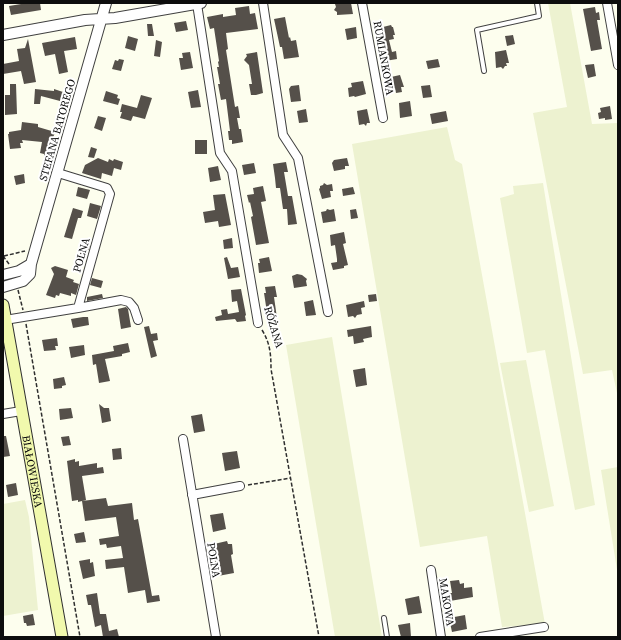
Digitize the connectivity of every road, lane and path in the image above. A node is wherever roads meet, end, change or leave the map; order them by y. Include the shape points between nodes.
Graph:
1 (106, 3) edge
2 (199, 3) edge
3 (263, 3) edge
4 (362, 3) edge
5 (537, 3) edge
6 (608, 3) edge
7 (101, 18) junction
8 (3, 35) edge
9 (618, 65) edge
10 (484, 71) dead end
11 (383, 118) dead end
12 (58, 173) junction
13 (3, 256) edge
14 (31, 264) junction
15 (8, 274) edge
16 (17, 284) junction
17 (3, 287) edge
18 (3, 306) edge
19 (78, 308) junction
20 (328, 312) dead end
21 (24, 317) junction
22 (6, 320) junction
23 (138, 320) dead end
24 (258, 323) joint
25 (21, 411) junction
26 (3, 414) edge
27 (183, 439) dead end
28 (291, 478) junction
29 (240, 486) joint
30 (192, 495) junction
31 (431, 570) dead end
32 (384, 618) dead end
33 (544, 627) dead end
34 (62, 637) edge
35 (80, 637) edge
36 (216, 637) edge
37 (319, 637) edge
38 (387, 637) edge
39 (442, 637) edge
40 (480, 637) edge

1 - 7 street, STEFANA BATOREGO
2 - 7 street
2 - 24 street, RÓŻANA via 220,153 232,171
3 - 20 street via 283,135 298,158
4 - 11 street, RUMIANKOWA
5 - 10 lane via 539,16 477,30
6 - 9 street
7 - 8 street
7 - 12 street, STEFANA BATOREGO
12 - 14 street, STEFANA BATOREGO
12 - 19 street, POLNA via 107,188 110,194
13 - 15 path via 11,267
14 - 15 street
14 - 16 street, STEFANA BATOREGO via 30,274
16 - 17 street
16 - 21 path
18 - 22 main road, BIAŁOWIESKA
19 - 21 street
19 - 23 street via 121,300 129,302
21 - 22 street
21 - 35 path
22 - 25 main road, BIAŁOWIESKA
24 - 28 path, RÓŻANA via 268,340 271,353 271,369
25 - 26 street
25 - 34 main road, BIAŁOWIESKA
27 - 30 street, POLNA
28 - 29 path
28 - 37 path, RÓŻANA
29 - 30 street
30 - 36 street, POLNA
31 - 39 street, MAKOWA
32 - 38 lane
33 - 40 street

